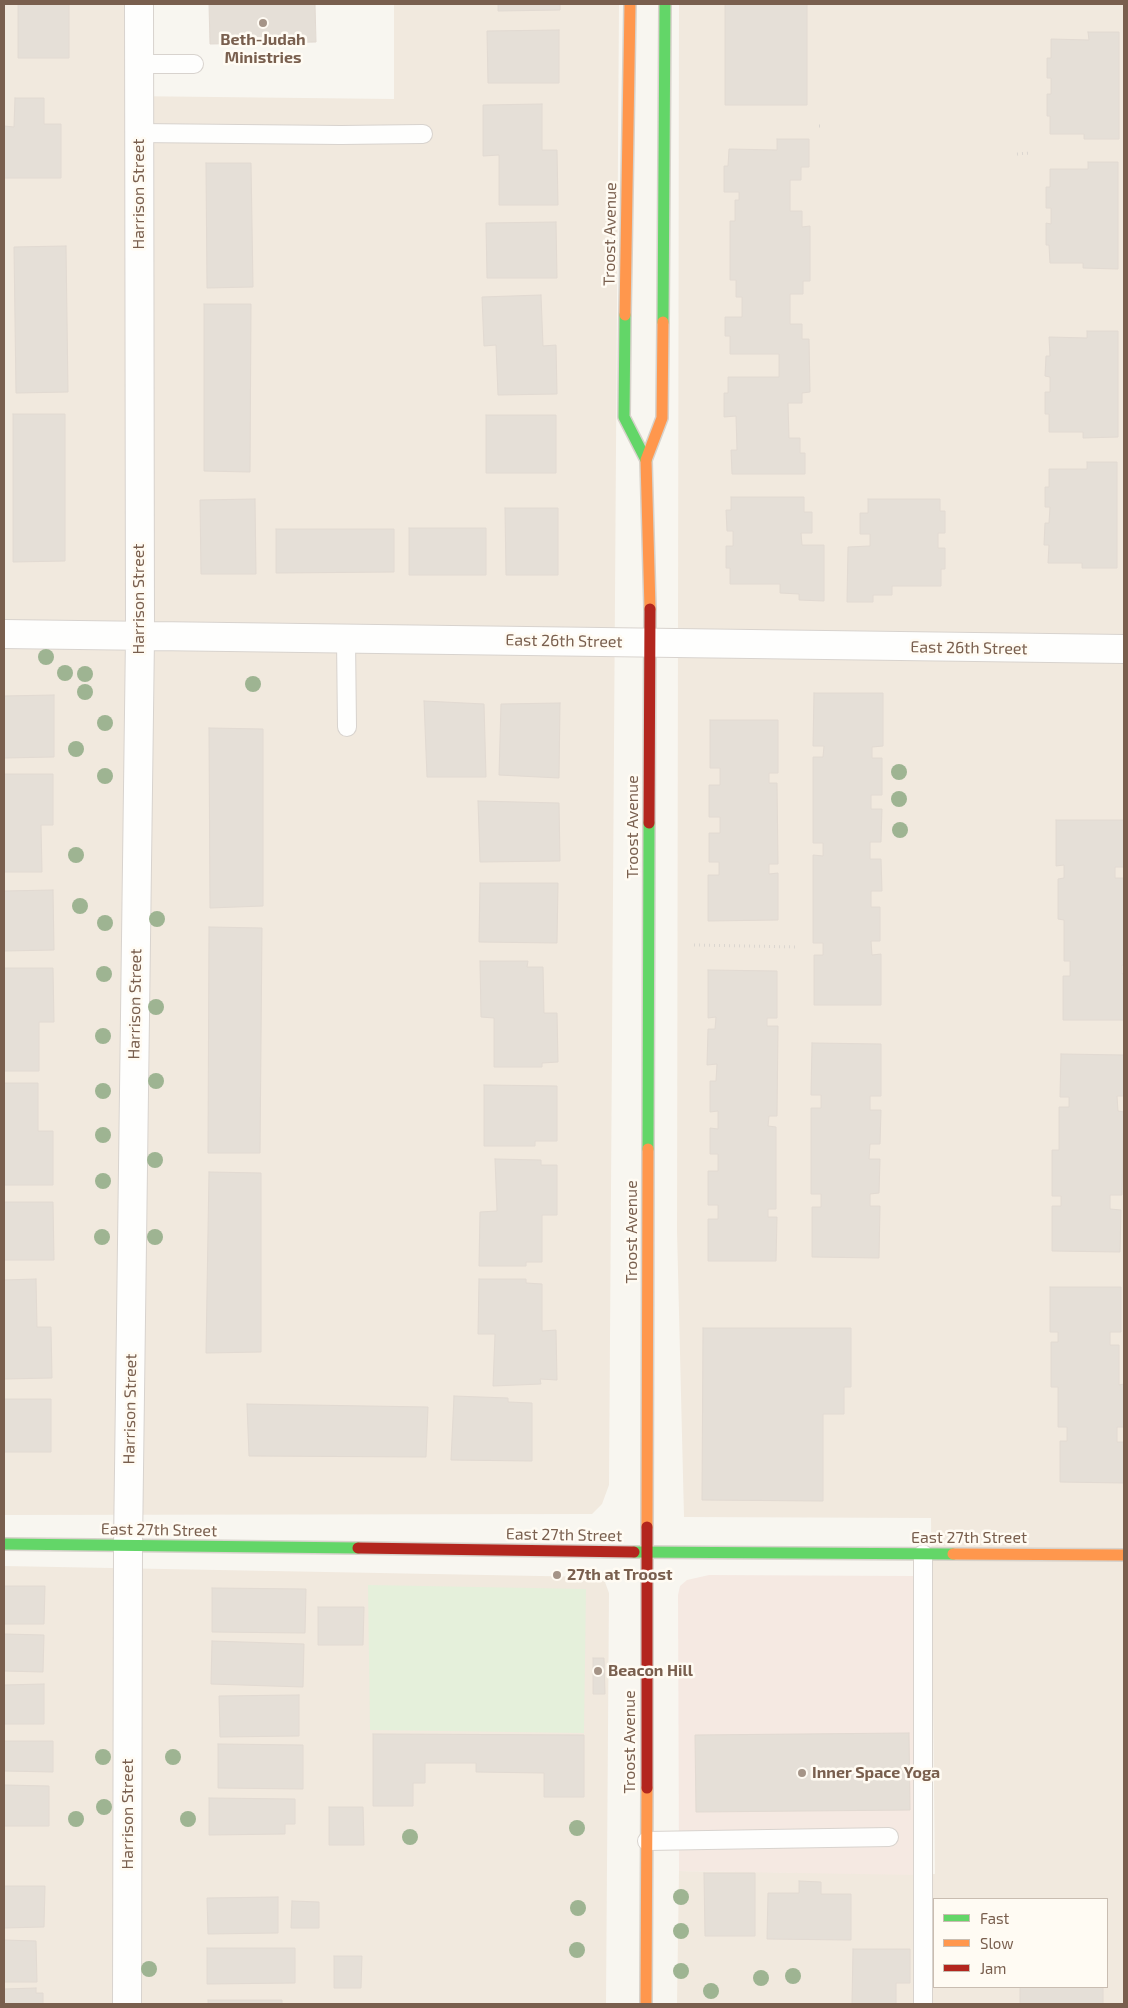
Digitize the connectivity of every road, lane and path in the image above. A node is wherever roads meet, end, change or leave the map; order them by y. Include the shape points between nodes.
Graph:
1 (139, 4) edge
2 (630, 4) edge
3 (664, 4) edge
4 (139, 64) junction
5 (194, 64) dead end
6 (138, 133) junction
7 (422, 134) dead end
8 (1030, 153) dead end
9 (1016, 154) dead end
10 (646, 460) junction
11 (4, 634) edge
12 (140, 636) junction
13 (346, 639) junction
14 (649, 642) junction
15 (1124, 649) edge
16 (347, 728) dead end
17 (694, 945) dead end
18 (798, 947) dead end
19 (4, 1544) edge
20 (128, 1546) junction
21 (648, 1552) junction
22 (923, 1554) junction
23 (1124, 1555) edge
24 (889, 1837) dead end
25 (646, 1841) junction
26 (127, 2004) edge
27 (646, 2004) edge
28 (923, 2004) edge

1 - 4 street, Harrison Street
2 - 10 main road, Troost Avenue via 624,416
3 - 10 main road, Troost Avenue via 662,418
4 - 5 lane
4 - 6 street, Harrison Street
6 - 7 lane
6 - 12 street, Harrison Street
8 - 9 path
10 - 14 main road, Troost Avenue
11 - 12 street, East 26th Street
12 - 13 street, East 26th Street
12 - 20 street, Harrison Street
13 - 14 street, East 26th Street
13 - 16 lane
14 - 15 street, East 26th Street
14 - 21 main road, Troost Avenue
17 - 18 path
19 - 20 main road, East 27th Street
20 - 21 main road, East 27th Street
20 - 26 street, Harrison Street
21 - 22 main road, East 27th Street
21 - 25 main road, Troost Avenue
22 - 23 main road, East 27th Street
22 - 28 lane
24 - 25 lane
25 - 27 main road, Troost Avenue

